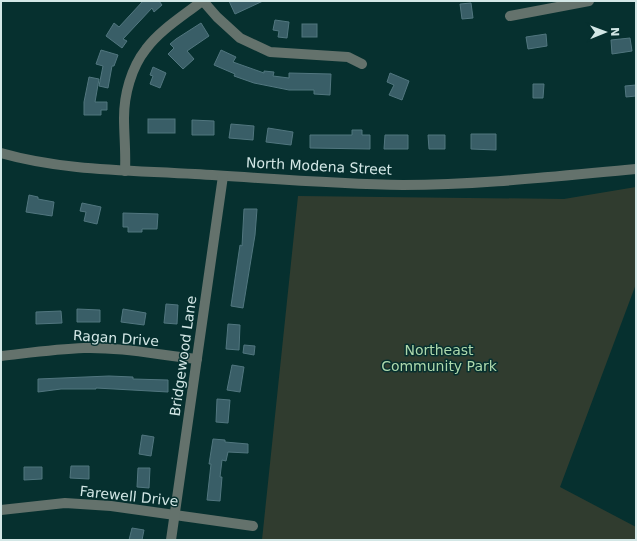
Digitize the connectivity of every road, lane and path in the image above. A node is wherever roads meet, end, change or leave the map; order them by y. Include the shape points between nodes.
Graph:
1 (202, 1) edge
2 (589, 1) edge
3 (510, 16) dead end
4 (362, 64) dead end
5 (1, 153) edge
6 (636, 169) edge
7 (125, 170) junction
8 (223, 176) junction
9 (6, 355) edge
10 (197, 359) junction
11 (1, 510) edge
12 (174, 515) junction
13 (253, 526) dead end
14 (171, 540) edge

1 - 4 street via 240,38 270,52 348,57
1 - 7 street via 157,36 134,69 126,96 124,118
2 - 3 street
5 - 7 street, North Modena Street via 62,165
6 - 8 street, North Modena Street via 472,183 354,183
7 - 8 street, North Modena Street
8 - 10 street, Bridgewood Lane
9 - 10 street, Ragan Drive via 84,348
10 - 12 street, Bridgewood Lane
11 - 12 street, Farewell Drive via 65,503 111,506
12 - 13 street, Farewell Drive
12 - 14 street, Bridgewood Lane

